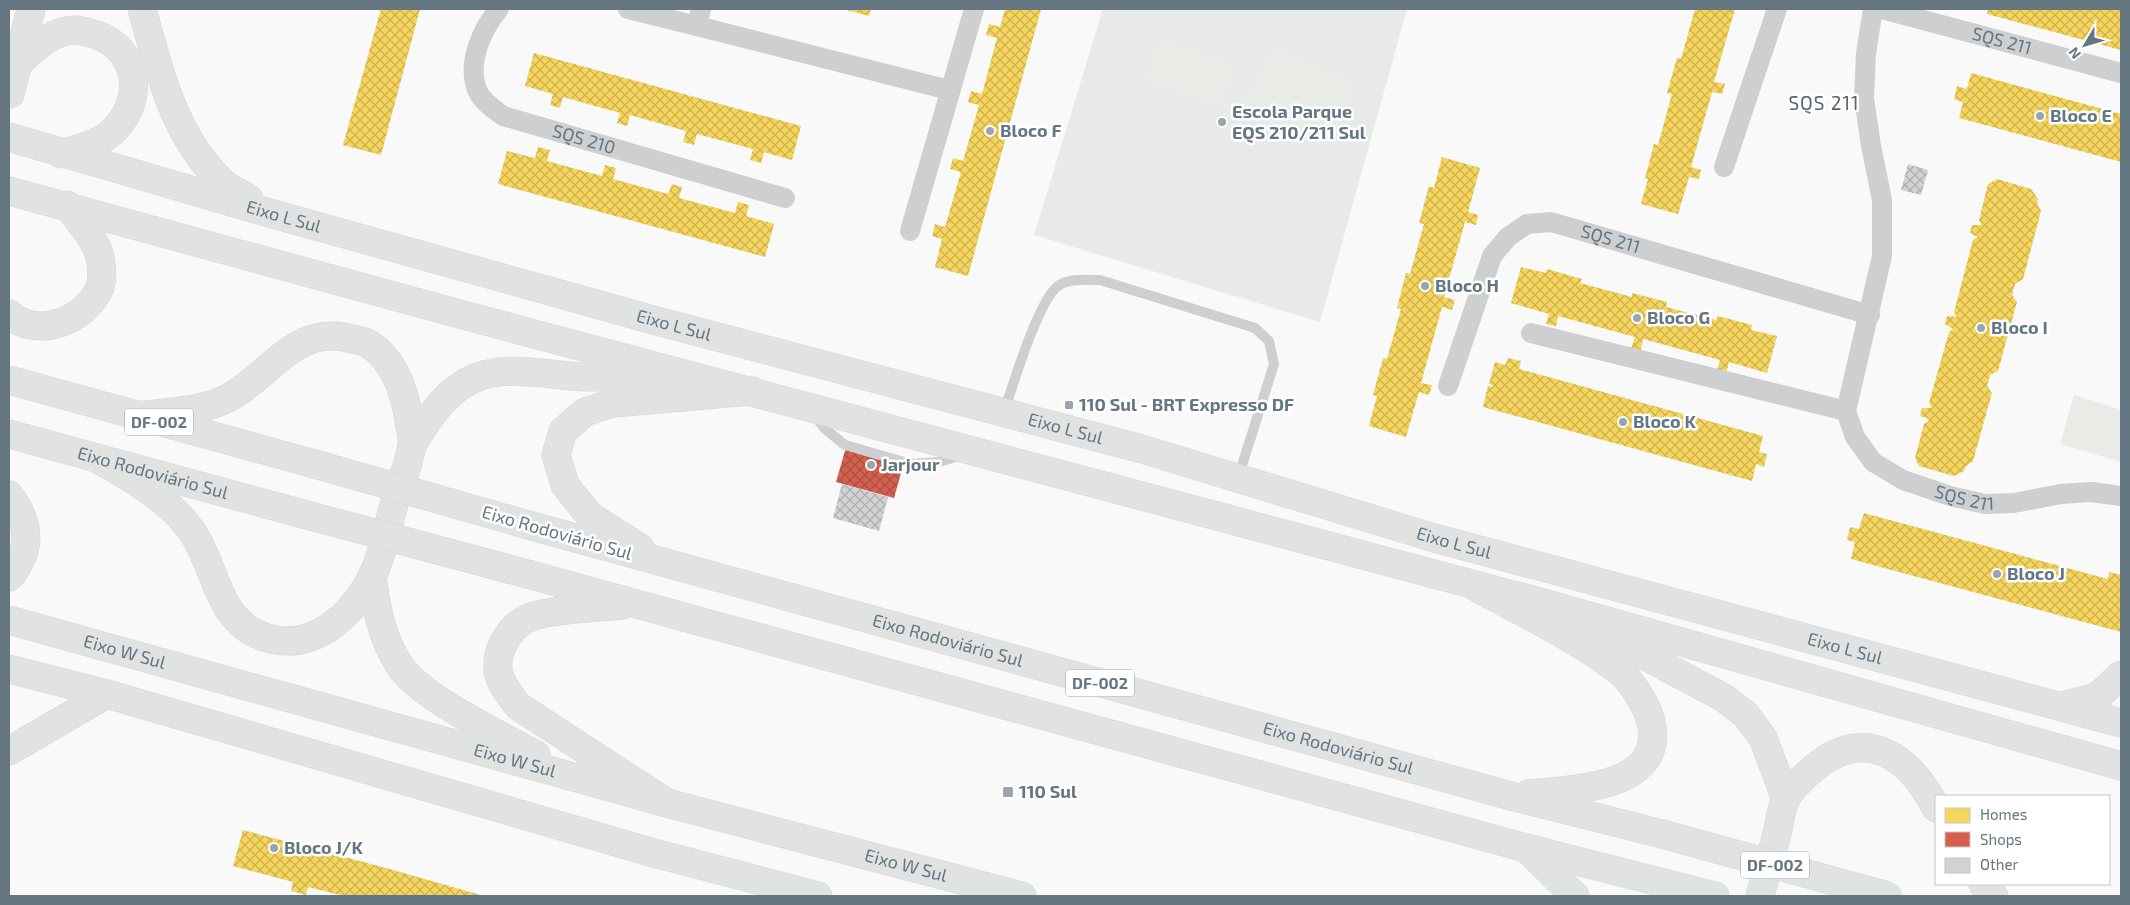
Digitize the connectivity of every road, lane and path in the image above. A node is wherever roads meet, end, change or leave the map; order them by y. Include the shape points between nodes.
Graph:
1 (32, 9) edge
2 (142, 9) edge
3 (499, 9) edge
4 (628, 9) edge
5 (974, 9) edge
6 (1777, 9) edge
7 (1873, 9) edge
8 (1882, 9) edge
9 (699, 17) edge
10 (13, 57) edge
11 (2121, 73) edge
12 (949, 90) junction
13 (10, 94) edge
14 (9, 137) edge
15 (61, 154) junction
16 (1724, 167) dead end
17 (9, 191) edge
18 (785, 198) dead end
19 (67, 205) junction
20 (274, 214) junction
21 (910, 231) dead end
22 (9, 314) edge
23 (1870, 315) junction
24 (1531, 333) dead end
25 (684, 373) junction
26 (9, 380) edge
27 (1448, 386) dead end
28 (752, 391) junction
29 (1846, 411) junction
30 (1004, 413) junction
31 (136, 416) junction
32 (9, 434) edge
33 (413, 443) junction
34 (98, 459) junction
35 (1238, 478) junction
36 (9, 495) edge
37 (2121, 496) edge
38 (664, 564) junction
39 (372, 576) junction
40 (9, 577) edge
41 (1474, 586) junction
42 (634, 603) junction
43 (1547, 604) junction
44 (9, 620) edge
45 (9, 669) edge
46 (2121, 675) edge
47 (107, 694) junction
48 (2058, 707) junction
49 (2121, 723) edge
50 (9, 751) edge
51 (2121, 766) edge
52 (574, 777) junction
53 (1511, 796) junction
54 (1786, 799) junction
55 (667, 803) junction
56 (1935, 806) edge
57 (1526, 848) junction
58 (1984, 885) edge
59 (818, 896) edge
60 (1022, 896) edge
61 (1575, 896) edge
62 (1715, 896) edge
63 (1760, 896) edge
64 (1888, 896) edge
65 (1994, 896) edge

1 - 10 main road
2 - 20 main road via 165,91 190,145 221,181
3 - 18 street, SQS 210 via 491,18 475,54 473,74 478,93 503,116
4 - 9 street
5 - 12 street
6 - 16 street
7 - 23 street via 1866,53 1864,98 1882,200 1882,247
8 - 11 street, SQS 211
9 - 12 street
10 - 13 main road
10 - 15 main road via 35,48 52,36 75,30 100,36 116,46 132,66 134,89 128,110 116,129 94,144
12 - 21 street
14 - 15 main road, Eixo L Sul
15 - 20 main road, Eixo L Sul
17 - 19 main road, Eixo L Sul
19 - 22 main road via 90,236 101,262 100,286 89,305 67,321 41,327 17,322
19 - 25 main road, Eixo L Sul
20 - 30 main road, Eixo L Sul via 657,321
23 - 27 street, SQS 211 via 1551,222 1527,224 1508,237 1492,256
23 - 29 street
24 - 29 street
25 - 28 main road, Eixo L Sul
25 - 33 main road via 584,377 504,370 475,378 450,394 431,415
26 - 31 main road, Eixo Rodoviário Sul / DF-002
28 - 38 main road via 613,403 585,412 563,431 556,455 565,485 590,516
28 - 41 main road, Eixo L Sul
29 - 37 street, SQS 211 via 1855,438 1873,462 1902,480 1950,496 1985,504 2014,504 2061,494 2091,492
30 - 35 main road, Eixo L Sul
30 - 35 lane via 1046,300 1059,285 1079,280 1100,280 1255,328 1269,341 1274,364
31 - 33 main road via 194,409 227,398 251,384 306,339 338,335 368,343 390,364 403,388
31 - 38 main road, Eixo Rodoviário Sul / DF-002, bridge
32 - 34 main road, Eixo Rodoviário Sul / DF-002
33 - 39 main road
34 - 39 main road via 138,482 172,508 193,532 226,606 242,625 264,637 287,642 312,638 334,626
34 - 42 main road, Eixo Rodoviário Sul / DF-002, bridge
35 - 48 main road, Eixo L Sul via 1431,537 1880,656
36 - 40 main road via 19,508 27,534 23,554
38 - 53 main road, Eixo Rodoviário Sul / DF-002
39 - 52 main road via 379,618 388,645 401,668 440,700
41 - 43 main road, Eixo L Sul
41 - 53 main road via 1620,672 1648,708 1654,737 1643,763 1626,776 1597,787
42 - 55 main road via 533,616 511,631 500,650 498,670 506,690 518,706
42 - 57 main road, Eixo Rodoviário Sul / DF-002
43 - 51 main road, Eixo L Sul
43 - 54 main road via 1724,698 1746,715 1762,738
44 - 52 main road, Eixo W Sul
45 - 47 main road
46 - 48 main road via 2097,697
47 - 50 main road
47 - 59 main road via 654,854
48 - 49 main road, Eixo L Sul
52 - 55 main road, Eixo W Sul
53 - 64 main road, Eixo Rodoviário Sul / DF-002, bridge
54 - 56 main road via 1827,757 1850,748 1874,749 1895,756 1916,776
54 - 63 main road
55 - 60 main road, Eixo W Sul
57 - 61 main road
57 - 62 main road, Eixo Rodoviário Sul / DF-002
58 - 65 main road

